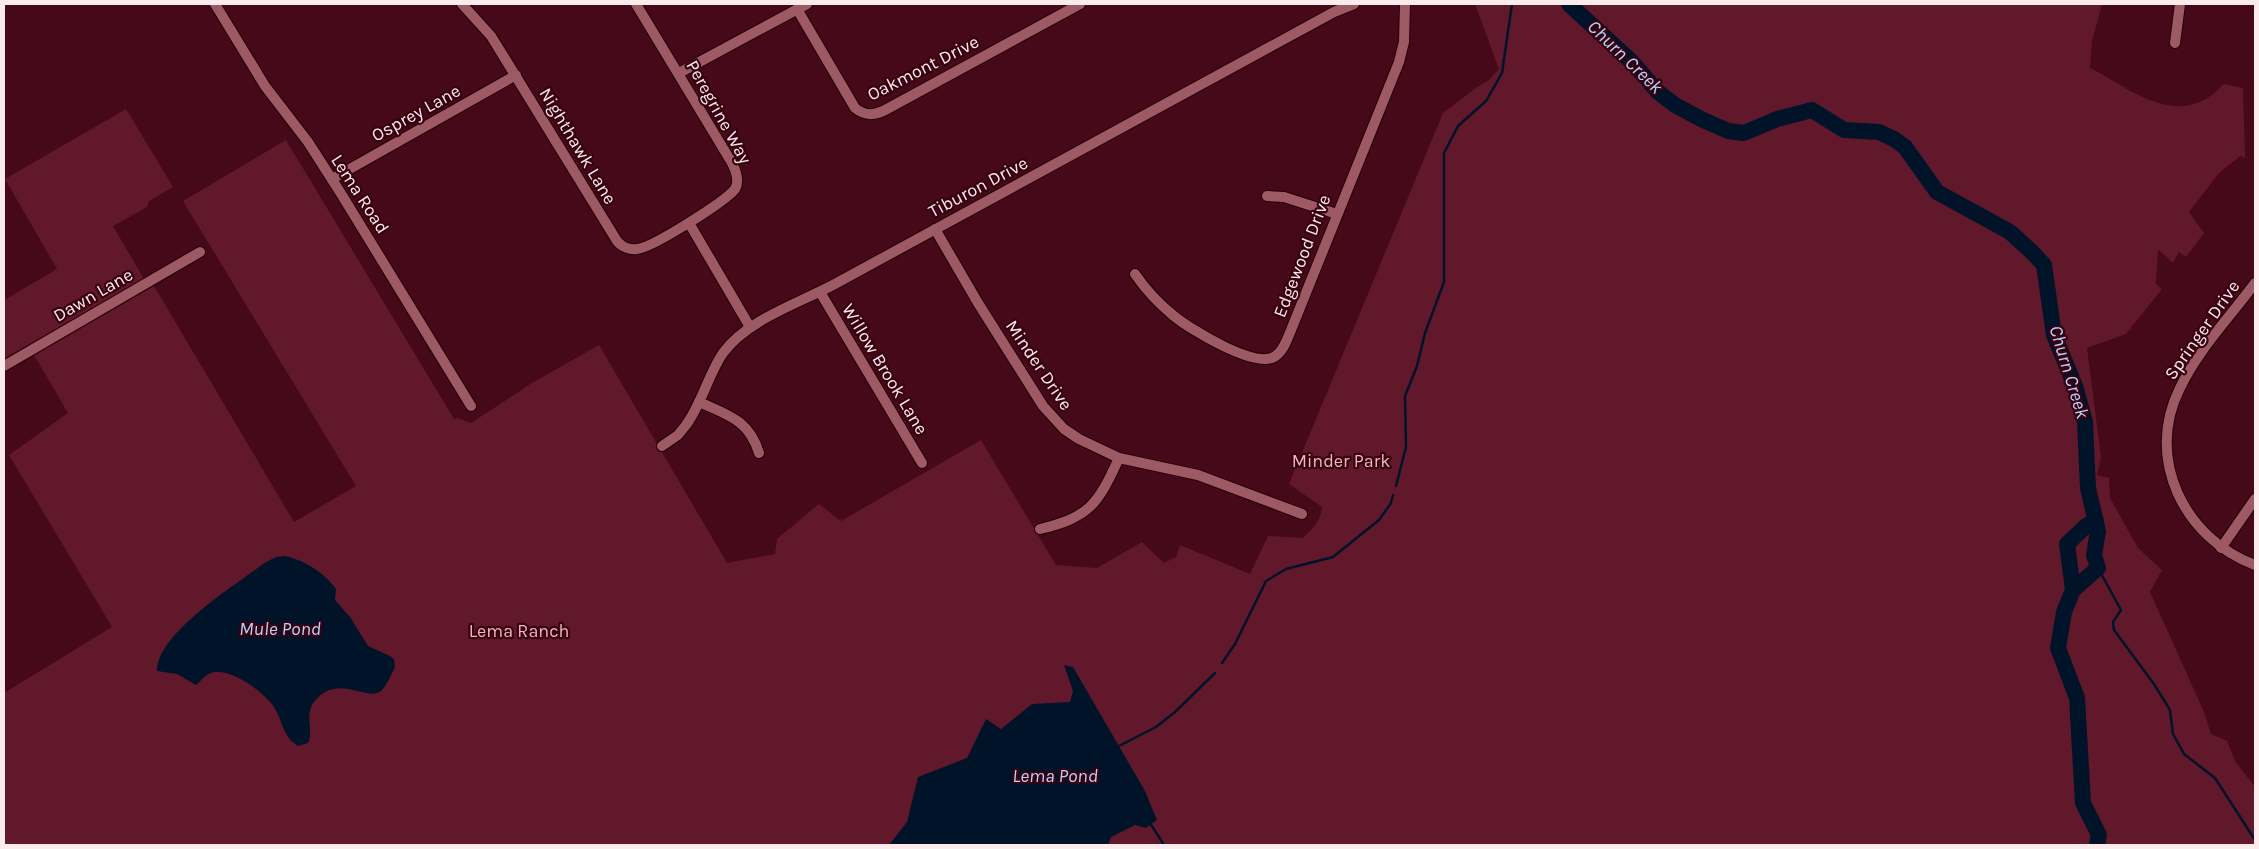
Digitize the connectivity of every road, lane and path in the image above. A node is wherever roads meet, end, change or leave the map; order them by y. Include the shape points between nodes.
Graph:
1 (215, 4) edge
2 (462, 4) edge
3 (636, 4) edge
4 (807, 4) edge
5 (1080, 4) edge
6 (1354, 4) edge
7 (1405, 4) edge
8 (2180, 4) edge
9 (797, 9) junction
10 (2174, 43) dead end
11 (679, 73) junction
12 (516, 75) junction
13 (332, 179) junction
14 (1267, 196) dead end
15 (1336, 214) junction
16 (689, 223) junction
17 (936, 229) junction
18 (200, 252) dead end
19 (1135, 274) dead end
20 (2255, 283) edge
21 (820, 292) junction
22 (750, 327) junction
23 (4, 366) edge
24 (699, 402) junction
25 (471, 406) dead end
26 (662, 446) dead end
27 (759, 453) dead end
28 (1119, 458) junction
29 (922, 463) dead end
30 (2255, 499) edge
31 (1302, 514) dead end
32 (1040, 528) dead end
33 (2221, 548) junction
34 (2255, 565) edge

1 - 13 street, Lema Road via 265,86
2 - 12 street, Nighthawk Lane via 491,36
3 - 11 street, Peregrine Way
4 - 9 street
5 - 9 street, Oakmont Drive via 887,109 872,114 863,114 856,108
6 - 17 street, Tiburon Drive
7 - 15 street, Edgewood Drive via 1404,42 1399,62
8 - 10 street
9 - 11 street
11 - 16 street, Peregrine Way via 732,163 737,178 732,192
12 - 13 street, Osprey Lane
12 - 16 street, Nighthawk Lane via 620,244 639,249
13 - 25 street, Lema Road
14 - 15 street via 1284,197
15 - 19 street, Edgewood Drive via 1289,335 1278,354 1270,359 1252,358 1188,326 1158,302
16 - 22 street
17 - 21 street, Tiburon Drive
17 - 28 street, Minder Drive via 1043,406 1064,429
18 - 23 street, Dawn Lane
20 - 33 street, Springer Drive via 2180,387 2168,432 2168,461 2176,490 2192,520
21 - 22 street, Tiburon Drive
21 - 29 street, Willow Brook Lane
22 - 24 street, Tiburon Drive via 723,353
24 - 26 street, Tiburon Drive via 682,430
24 - 27 street via 746,427 753,435
28 - 31 street, Minder Drive via 1198,475
28 - 32 street via 1102,491 1082,514 1065,523
30 - 33 street
33 - 34 street, Springer Drive

